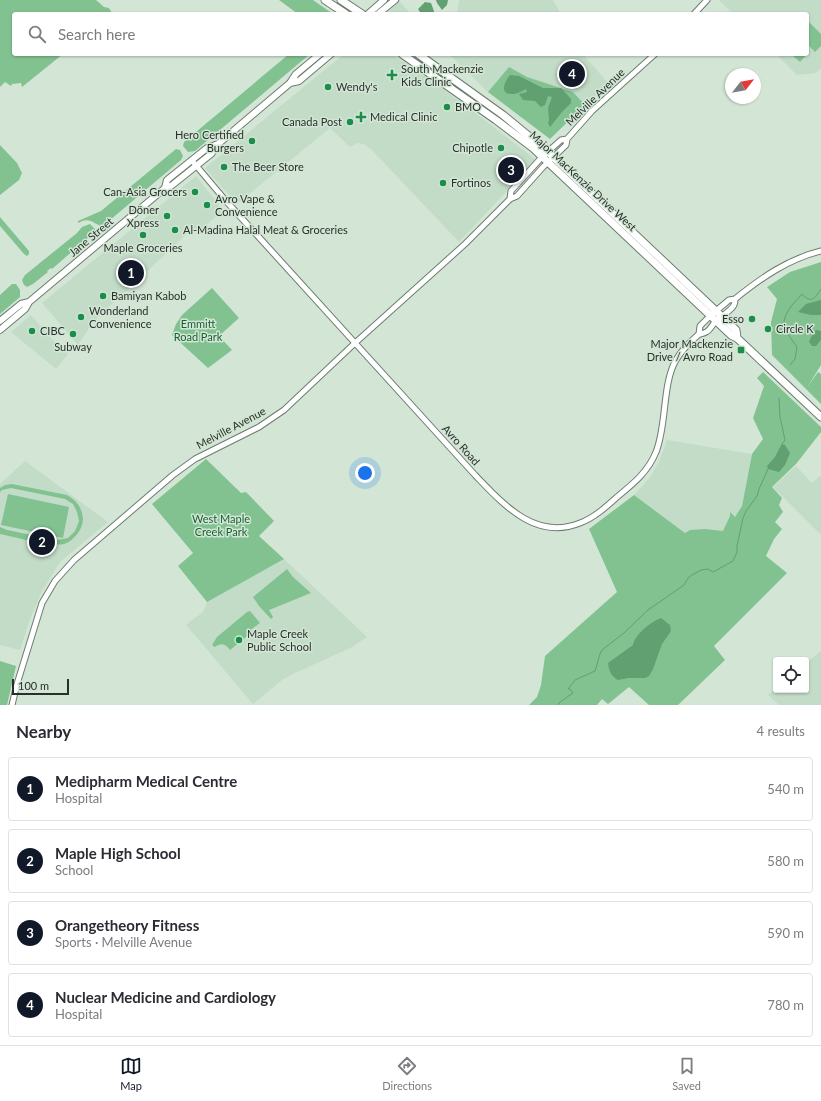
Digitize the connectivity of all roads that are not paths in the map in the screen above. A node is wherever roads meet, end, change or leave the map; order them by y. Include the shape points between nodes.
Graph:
1 (325, 0) edge
2 (342, 0) edge
3 (384, 0) edge
4 (395, 0) edge
5 (707, 0) edge
6 (343, 12) edge
7 (359, 12) edge
8 (370, 12) edge
9 (380, 12) edge
10 (696, 12) edge
11 (318, 56) edge
12 (329, 56) edge
13 (405, 56) edge
14 (421, 56) edge
15 (653, 56) edge
16 (290, 84) junction
17 (548, 157) junction
18 (194, 163) junction
19 (821, 251) edge
20 (736, 299) junction
21 (29, 302) junction
22 (713, 313) junction
23 (719, 319) junction
24 (0, 321) edge
25 (0, 330) edge
26 (699, 334) junction
27 (355, 344) junction
28 (821, 417) edge
29 (12, 705) edge

1 - 6 main road
2 - 7 main road
3 - 8 main road
4 - 9 main road
5 - 10 street
11 - 16 main road, Jane Street via 296,74
12 - 16 main road, Jane Street via 299,81
13 - 17 main road, Major MacKenzie Drive West
14 - 17 main road, Major MacKenzie Drive West via 503,114
15 - 17 street, Melville Avenue via 595,109 567,139 561,140
16 - 18 main road, Jane Street via 218,144 207,148
17 - 22 main road, Major MacKenzie Drive West
17 - 27 street, Melville Avenue via 516,196
18 - 21 main road, Jane Street via 167,180 165,188
18 - 27 street, Avro Road
19 - 20 street via 807,254 779,267
20 - 22 street via 729,300
20 - 23 street, Avro Road via 734,306
21 - 24 main road, Jane Street via 21,304
21 - 25 main road, Jane Street via 26,309
22 - 23 main road, Major MacKenzie Drive West
22 - 26 street, Avro Road via 700,326
23 - 26 street, Avro Road via 706,332
23 - 28 main road, Major MacKenzie Drive West via 731,336 737,338
26 - 27 street, Avro Road via 676,361 660,440 646,471 594,516 576,525 558,528 535,525 505,505
27 - 29 street, Melville Avenue via 284,410 259,427 195,459 74,560 48,592 39,608

